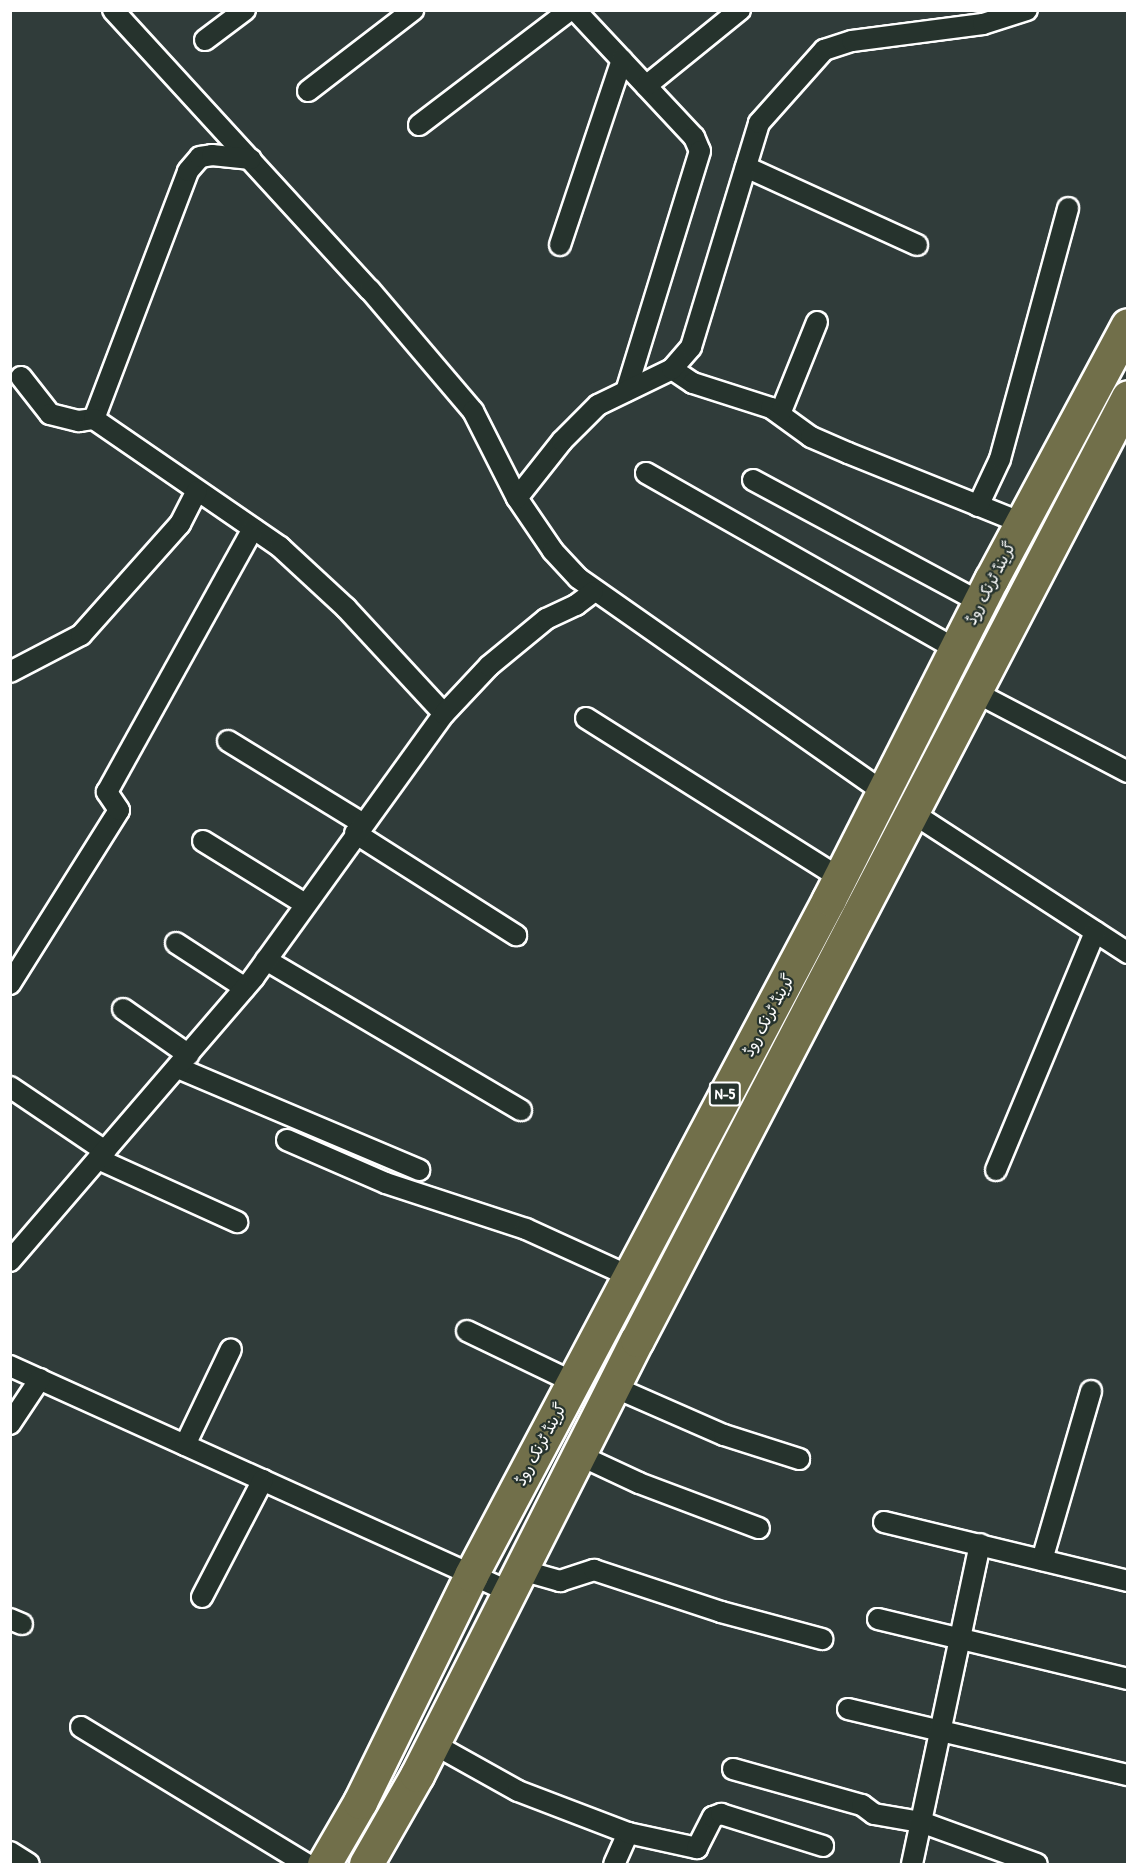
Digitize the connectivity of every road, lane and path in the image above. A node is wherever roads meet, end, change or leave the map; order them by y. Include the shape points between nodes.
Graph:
1 (112, 10) edge
2 (245, 10) edge
3 (413, 10) edge
4 (570, 10) edge
5 (575, 10) edge
6 (740, 10) edge
7 (1027, 10) edge
8 (206, 40) dead end
9 (622, 60) junction
10 (646, 86) junction
11 (308, 91) dead end
12 (419, 125) dead end
13 (251, 159) junction
14 (746, 167) junction
15 (1068, 208) dead end
16 (560, 244) dead end
17 (917, 245) dead end
18 (817, 322) dead end
19 (1128, 325) edge
20 (672, 369) junction
21 (21, 377) dead end
22 (626, 391) junction
23 (1128, 397) edge
24 (780, 414) junction
25 (94, 419) junction
26 (646, 473) dead end
27 (753, 480) dead end
28 (197, 491) junction
29 (517, 498) junction
30 (978, 506) junction
31 (1022, 523) junction
32 (253, 529) junction
33 (593, 592) junction
34 (980, 602) junction
35 (956, 649) junction
36 (10, 672) edge
37 (973, 692) junction
38 (444, 714) junction
39 (586, 718) dead end
40 (228, 741) dead end
41 (1128, 772) edge
42 (884, 792) junction
43 (911, 812) junction
44 (359, 828) junction
45 (203, 841) dead end
46 (840, 878) junction
47 (305, 904) junction
48 (1095, 933) junction
49 (516, 935) dead end
50 (176, 943) dead end
51 (1128, 953) edge
52 (266, 960) junction
53 (10, 984) edge
54 (245, 988) junction
55 (123, 1009) dead end
56 (406, 1040) dead end
57 (183, 1062) junction
58 (10, 1087) edge
59 (521, 1110) dead end
60 (287, 1140) dead end
61 (101, 1155) junction
62 (419, 1170) dead end
63 (996, 1170) dead end
64 (237, 1222) dead end
65 (10, 1261) edge
66 (629, 1276) junction
67 (467, 1331) dead end
68 (231, 1349) dead end
69 (10, 1366) edge
70 (40, 1379) junction
71 (573, 1382) junction
72 (614, 1387) junction
73 (1091, 1391) dead end
74 (10, 1424) edge
75 (185, 1445) junction
76 (579, 1455) junction
77 (799, 1459) dead end
78 (263, 1480) junction
79 (884, 1522) dead end
80 (759, 1528) dead end
81 (980, 1544) junction
82 (1042, 1560) junction
83 (471, 1575) junction
84 (1125, 1575) edge
85 (515, 1581) junction
86 (202, 1597) dead end
87 (878, 1619) dead end
88 (959, 1638) junction
89 (822, 1639) dead end
90 (1128, 1679) edge
91 (848, 1709) dead end
92 (81, 1727) dead end
93 (942, 1732) junction
94 (432, 1743) junction
95 (733, 1769) dead end
96 (1128, 1775) edge
97 (921, 1822) junction
98 (628, 1833) junction
99 (823, 1846) dead end
100 (10, 1852) edge
101 (29, 1864) edge
102 (306, 1864) edge
103 (324, 1864) edge
104 (366, 1864) edge
105 (614, 1864) edge
106 (912, 1864) edge
107 (1037, 1864) edge

1 - 13 street via 184,92
2 - 8 street
3 - 11 street
4 - 12 street
5 - 9 street
6 - 10 street
7 - 14 street via 983,24 852,41 824,50 759,123
9 - 10 street
9 - 16 street
10 - 22 street via 694,137 700,151
13 - 25 street via 200,157 188,171
13 - 29 street via 473,411
14 - 17 street
14 - 20 street via 702,319 691,347
15 - 30 street via 1000,459
18 - 24 street
19 - 31 highway, گرینڈ ٹرنک روڈ / N-5
20 - 22 street
20 - 24 street via 693,383 745,398
21 - 25 street via 50,414 79,421
22 - 29 street via 591,412 562,441
23 - 37 highway, گرینڈ ٹرنک روڈ / N-5
24 - 30 street via 811,437
25 - 28 street
26 - 35 street
27 - 34 street
28 - 32 street
28 - 36 street via 180,524 81,635
29 - 33 street via 553,551
30 - 31 street
31 - 34 highway, گرینڈ ٹرنک روڈ / N-5
32 - 38 street via 280,547 346,608
32 - 53 street via 107,792 119,810
33 - 38 street via 546,619 489,666
33 - 42 street
34 - 35 highway, گرینڈ ٹرنک روڈ / N-5
35 - 42 highway, گرینڈ ٹرنک روڈ / N-5
37 - 41 street
37 - 43 highway, گرینڈ ٹرنک روڈ / N-5
38 - 44 street
39 - 46 street
40 - 44 street
42 - 46 highway, گرینڈ ٹرنک روڈ / N-5
43 - 48 street
43 - 72 highway, گرینڈ ٹرنک روڈ / N-5
44 - 47 street
44 - 49 street
45 - 47 street
46 - 66 highway, گرینڈ ٹرنک روڈ / N-5
47 - 52 street
48 - 51 street
48 - 63 street
50 - 54 street
52 - 54 street
52 - 56 street
52 - 59 street
54 - 57 street
55 - 57 street
57 - 61 street
57 - 62 street
58 - 61 street
60 - 66 street via 386,1183 526,1229
61 - 64 street
61 - 65 street
66 - 71 highway, گرینڈ ٹرنک روڈ / N-5
67 - 71 street
68 - 75 street
69 - 70 street
70 - 74 street
70 - 75 street
71 - 83 highway, گرینڈ ٹرنک روڈ / N-5
72 - 76 highway, گرینڈ ٹرنک روڈ / N-5
72 - 77 street via 724,1435
73 - 82 street
75 - 78 street
76 - 80 street via 639,1483
76 - 85 highway, گرینڈ ٹرنک روڈ / N-5
78 - 83 street
78 - 86 street
79 - 81 street
81 - 82 street
81 - 88 street
82 - 84 street
83 - 85 street
83 - 103 highway, گرینڈ ٹرنک روڈ / N-5 via 360,1802
85 - 89 street via 560,1581 594,1570 721,1612
85 - 94 highway, گرینڈ ٹرنک روڈ / N-5
87 - 88 street
88 - 90 street
88 - 93 street
91 - 93 street
92 - 102 street
93 - 96 street
93 - 97 street
94 - 98 street via 518,1791
94 - 104 highway, گرینڈ ٹرنک روڈ / N-5
95 - 97 street via 862,1805 874,1814
97 - 106 street
97 - 107 street
98 - 99 street via 697,1848 713,1817 721,1814
98 - 105 street
100 - 101 street

